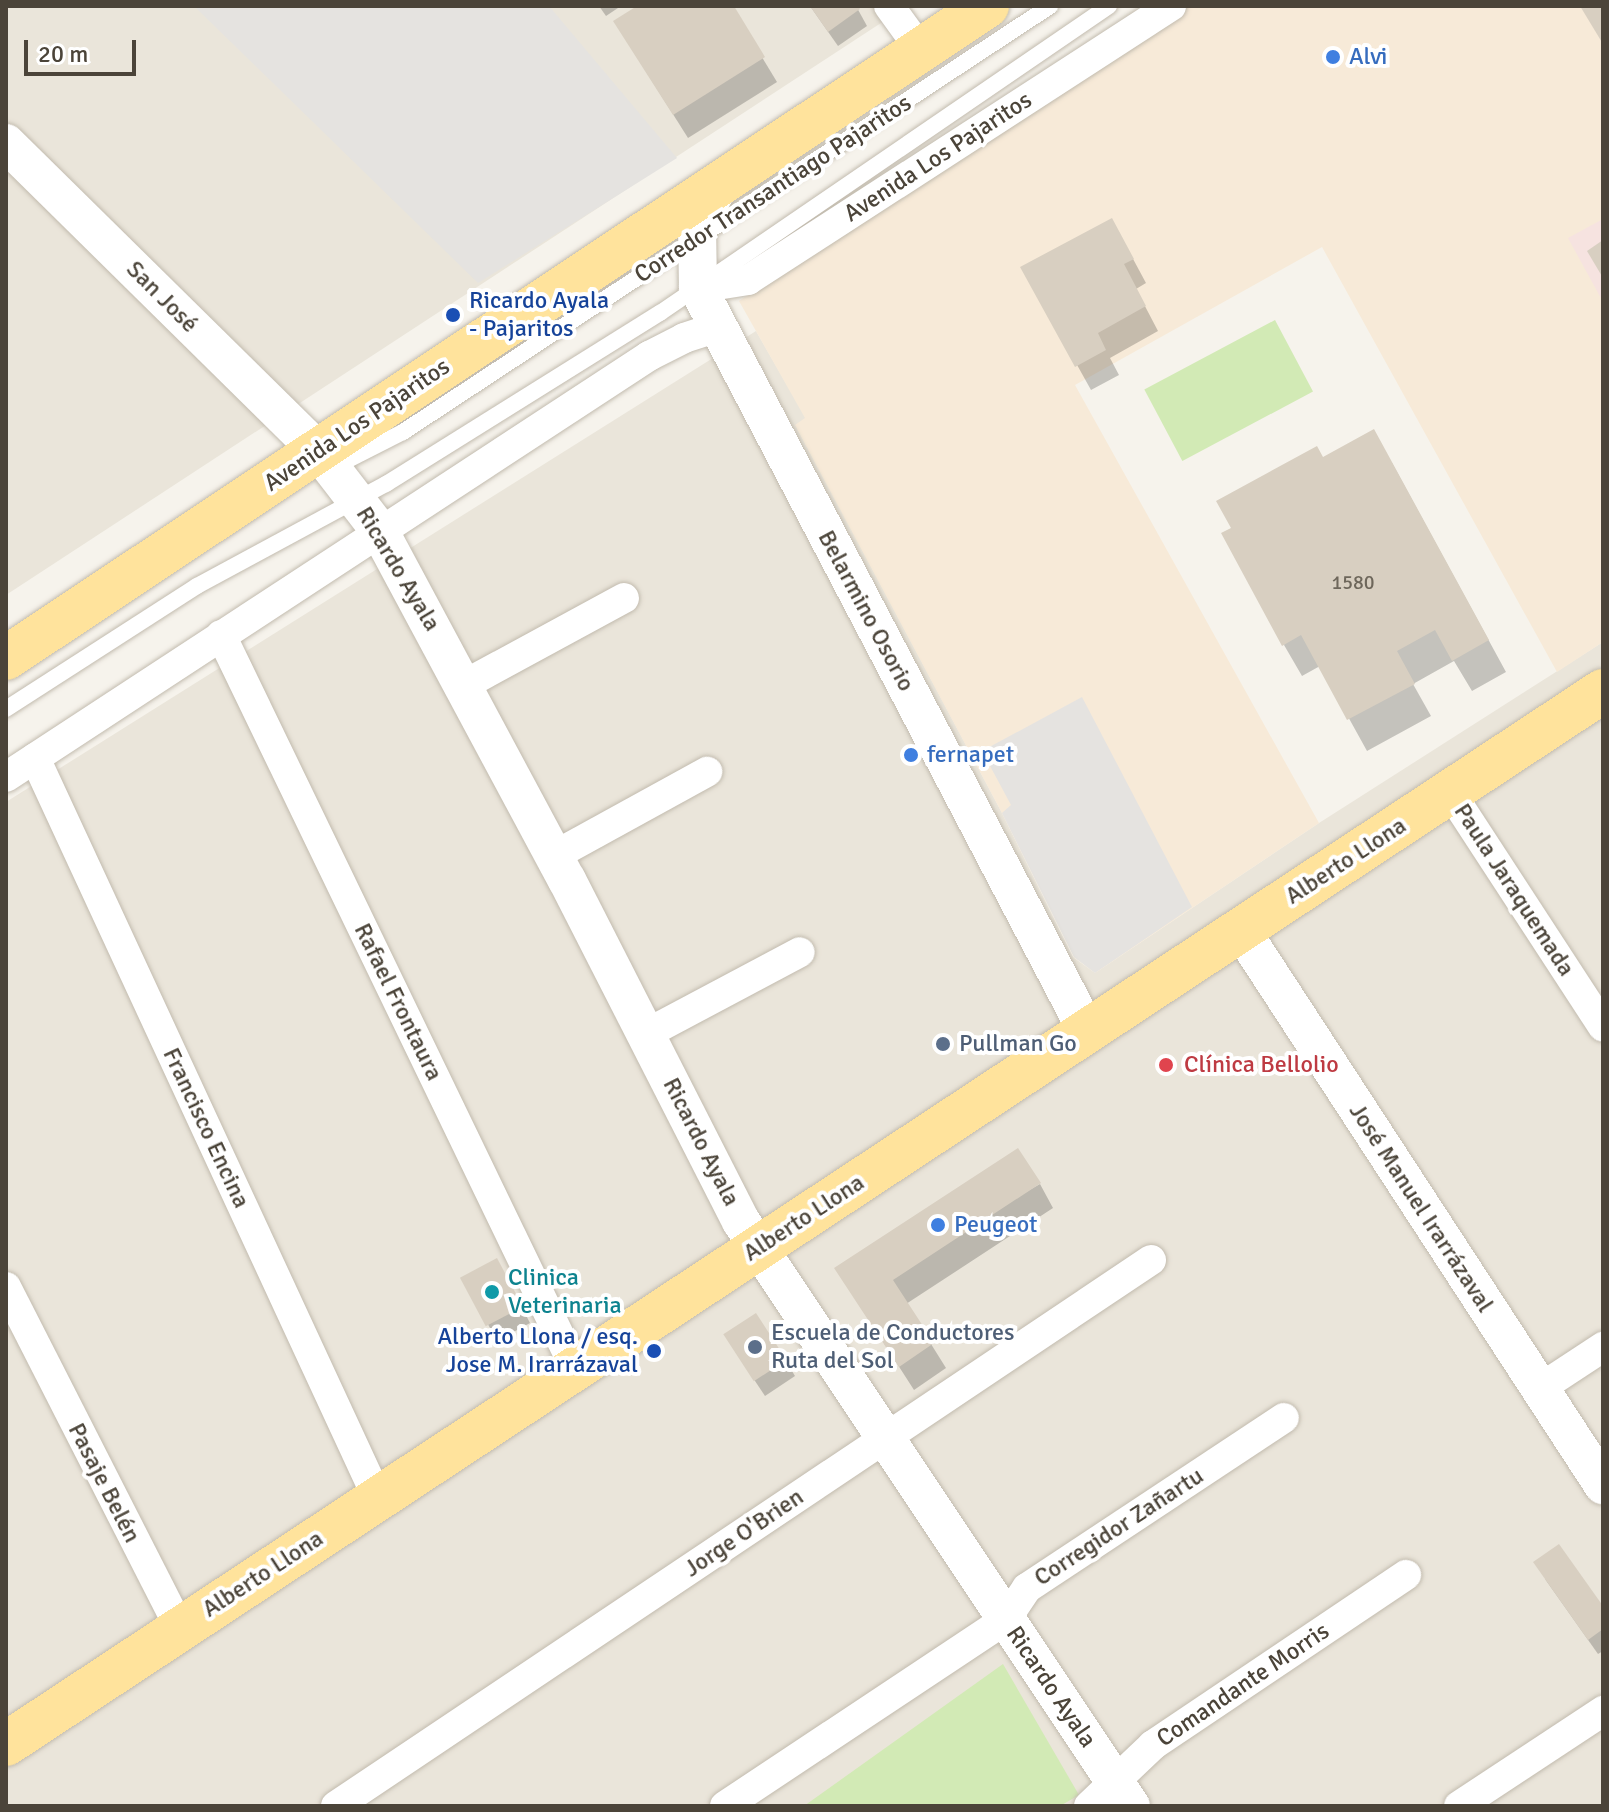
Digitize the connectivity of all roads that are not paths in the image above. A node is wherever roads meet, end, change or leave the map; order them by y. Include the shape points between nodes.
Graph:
1 (889, 6) edge
2 (987, 6) edge
3 (1050, 6) edge
4 (1109, 6) edge
5 (1171, 6) edge
6 (921, 50) junction
7 (6, 143) edge
8 (720, 184) junction
9 (695, 240) junction
10 (698, 288) junction
11 (718, 327) junction
12 (318, 469) junction
13 (356, 498) junction
14 (379, 530) junction
15 (624, 598) dead end
16 (221, 635) junction
17 (6, 658) edge
18 (6, 674) edge
19 (464, 685) junction
20 (1603, 691) edge
21 (6, 709) edge
22 (35, 758) junction
23 (707, 772) dead end
24 (6, 777) edge
25 (1450, 792) junction
26 (554, 856) junction
27 (1241, 930) junction
28 (800, 952) dead end
29 (1594, 993) edge
30 (1603, 1027) edge
31 (1087, 1031) junction
32 (646, 1034) junction
33 (758, 1248) junction
34 (1151, 1260) dead end
35 (6, 1287) edge
36 (18, 1342) edge
37 (1603, 1347) edge
38 (575, 1368) junction
39 (1539, 1389) junction
40 (1284, 1418) dead end
41 (885, 1439) junction
42 (1603, 1485) edge
43 (378, 1499) junction
44 (1406, 1575) dead end
45 (1006, 1619) junction
46 (180, 1629) junction
47 (1603, 1711) edge
48 (6, 1744) edge
49 (1111, 1798) edge
50 (336, 1806) edge
51 (725, 1806) edge
52 (1459, 1806) edge

1 - 6 street
2 - 6 main road, Avenida Los Pajaritos
3 - 9 lane, Corredor Transantiago Pajaritos
4 - 10 lane, Corredor Transantiago Pajaritos
5 - 10 street, Avenida Los Pajaritos via 748,280
6 - 8 main road, Avenida Los Pajaritos
7 - 12 street, San José
8 - 9 street, Belarmino Osorio via 704,209
8 - 12 main road, Avenida Los Pajaritos
9 - 10 street, Belarmino Osorio
9 - 12 lane, Corredor Transantiago Pajaritos via 403,432
10 - 11 street, Belarmino Osorio
10 - 13 lane, Corredor Transantiago Pajaritos via 446,448
11 - 14 street via 649,356
11 - 31 street, Belarmino Osorio
12 - 13 street, Ricardo Ayala
12 - 17 main road, Avenida Los Pajaritos
12 - 18 lane, Corredor Transantiago Pajaritos
13 - 14 street, Ricardo Ayala
13 - 21 lane, Corredor Transantiago Pajaritos via 197,586
14 - 16 street
14 - 19 street, Ricardo Ayala
15 - 19 street
16 - 22 street
16 - 38 street, Rafael Frontaura
19 - 26 street, Ricardo Ayala
20 - 25 main road, Alberto Llona
22 - 24 street
22 - 43 street, Francisco Encina
23 - 26 street
25 - 27 main road, Alberto Llona
25 - 29 street, Paula Jaraquemada
26 - 32 street, Ricardo Ayala
27 - 31 main road, Alberto Llona
27 - 39 street, José Manuel Irarrázaval
28 - 32 street
29 - 30 street, Paula Jaraquemada
31 - 33 main road, Alberto Llona
32 - 33 street, Ricardo Ayala
33 - 38 main road, Alberto Llona
33 - 41 street, Ricardo Ayala
34 - 41 street, Jorge O'Brien
35 - 36 street, Pasaje Belén
36 - 46 street, Pasaje Belén
37 - 39 street
38 - 43 main road, Alberto Llona
39 - 42 street, José Manuel Irarrázaval
40 - 45 street, Corregidor Zañartu via 1027,1588
41 - 45 street, Ricardo Ayala
41 - 50 street, Jorge O'Brien
43 - 46 main road, Alberto Llona
44 - 49 street, Comandante Morris via 1153,1745
45 - 49 street, Ricardo Ayala
45 - 51 street, Corregidor Zañartu
46 - 48 main road, Alberto Llona
47 - 52 street

